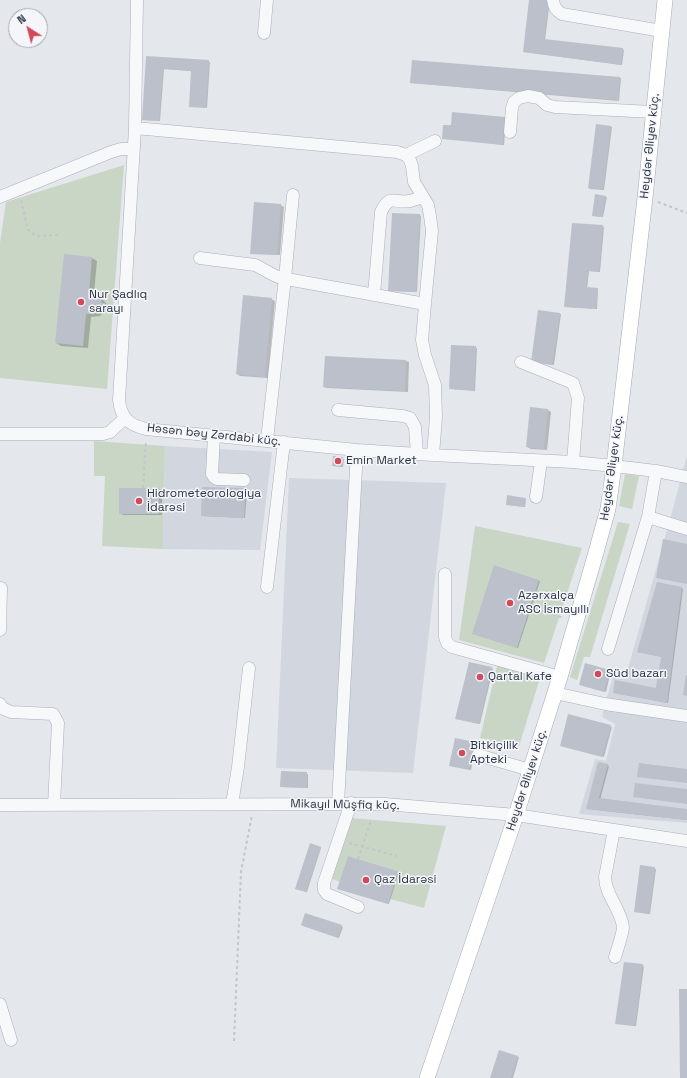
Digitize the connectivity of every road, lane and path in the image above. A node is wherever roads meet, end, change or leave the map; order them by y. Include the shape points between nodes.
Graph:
1 (137, 0) edge
2 (267, 0) edge
3 (553, 0) edge
4 (665, 0) edge
5 (662, 31) junction
6 (264, 33) dead end
7 (653, 112) junction
8 (135, 128) junction
9 (510, 132) dead end
10 (435, 141) dead end
11 (134, 149) junction
12 (406, 155) junction
13 (19, 189) junction
14 (293, 195) dead end
15 (423, 196) junction
16 (0, 197) edge
17 (645, 198) junction
18 (687, 213) edge
19 (60, 235) dead end
20 (200, 258) dead end
21 (285, 278) junction
22 (374, 295) junction
23 (425, 304) junction
24 (521, 362) dead end
25 (338, 410) dead end
26 (125, 418) junction
27 (146, 429) junction
28 (0, 434) edge
29 (214, 436) junction
30 (267, 440) junction
31 (284, 442) junction
32 (357, 450) junction
33 (417, 454) junction
34 (433, 455) junction
35 (541, 461) junction
36 (573, 462) junction
37 (614, 466) junction
38 (656, 471) junction
39 (687, 477) edge
40 (244, 480) dead end
41 (143, 488) dead end
42 (536, 497) dead end
43 (648, 517) junction
44 (687, 529) edge
45 (445, 574) dead end
46 (267, 587) dead end
47 (2, 588) dead end
48 (530, 607) dead end
49 (576, 622) junction
50 (0, 630) edge
51 (608, 649) dead end
52 (249, 668) dead end
53 (560, 678) junction
54 (555, 693) junction
55 (0, 704) edge
56 (687, 716) edge
57 (478, 755) dead end
58 (530, 770) junction
59 (351, 803) junction
60 (232, 804) junction
61 (254, 804) junction
62 (338, 804) junction
63 (0, 805) edge
64 (54, 805) junction
65 (516, 815) junction
66 (371, 820) dead end
67 (614, 830) junction
68 (338, 840) junction
69 (687, 840) edge
70 (362, 847) junction
71 (397, 856) dead end
72 (358, 859) dead end
73 (358, 907) dead end
74 (615, 957) dead end
75 (0, 1004) edge
76 (12, 1040) dead end
77 (234, 1041) dead end
78 (426, 1078) edge

1 - 8 street
2 - 6 street
3 - 5 street via 557,11 562,14
4 - 5 main road, Heydər Əliyev küç.
5 - 7 main road, Heydər Əliyev küç.
7 - 9 street via 555,107 528,96 514,102
7 - 17 main road, Heydər Əliyev küç.
8 - 11 street
8 - 12 street via 397,152
10 - 12 street
11 - 13 street via 110,152
11 - 26 street via 119,400
12 - 15 street via 412,166 414,182
13 - 16 street
13 - 19 path via 28,230 36,236
14 - 21 street
15 - 22 street via 411,201 391,200 385,204 381,212
15 - 23 street via 428,205 432,231
17 - 18 path
17 - 37 main road, Heydər Əliyev küç.
20 - 21 street via 255,265 274,276
21 - 22 street
21 - 30 street
22 - 23 street
23 - 34 street via 422,340 435,385
24 - 36 street via 573,383 578,398
25 - 33 street via 410,418 415,426
26 - 27 street, Həsən bəy Zərdabi küç. via 137,427
26 - 28 street via 110,432 103,434
27 - 29 street, Həsən bəy Zərdabi küç.
27 - 41 path
29 - 30 street, Həsən bəy Zərdabi küç.
29 - 40 street via 214,477
30 - 31 street, Həsən bəy Zərdabi küç.
31 - 32 street, Həsən bəy Zərdabi küç.
31 - 46 street
32 - 33 street, Həsən bəy Zərdabi küç.
32 - 62 street
33 - 34 street, Həsən bəy Zərdabi küç.
34 - 35 street, Həsən bəy Zərdabi küç.
35 - 36 street, Həsən bəy Zərdabi küç.
35 - 42 street
36 - 37 street, Həsən bəy Zərdabi küç.
37 - 38 street, Həsən bəy Zərdabi küç.
37 - 49 main road, Heydər Əliyev küç. via 608,508
38 - 39 street, Həsən bəy Zərdabi küç.
38 - 43 street
43 - 44 street
43 - 51 street
45 - 53 street via 447,643 452,647
47 - 50 street
48 - 49 path
49 - 53 main road, Heydər Əliyev küç.
52 - 60 street
53 - 54 main road, Heydər Əliyev küç.
54 - 56 street via 605,704
54 - 58 main road, Heydər Əliyev küç.
55 - 64 street via 2,708 11,712 53,714 58,723
57 - 58 street
58 - 65 main road, Heydər Əliyev küç.
59 - 62 street, Mikayıl Müşfiq küç.
59 - 65 street, Mikayıl Müşfiq küç.
59 - 68 street
60 - 61 street, Mikayıl Müşfiq küç.
60 - 64 street, Mikayıl Müşfiq küç.
61 - 62 street, Mikayıl Müşfiq küç.
61 - 77 path via 242,872
63 - 64 street, Mikayıl Müşfiq küç.
65 - 67 street, Mikayıl Müşfiq küç.
65 - 78 main road, Heydər Əliyev küç.
66 - 70 path
67 - 69 street, Mikayıl Müşfiq küç.
67 - 74 street via 605,883 620,915 623,928
68 - 70 path
68 - 73 street via 324,890 327,894
70 - 71 path
70 - 72 path
75 - 76 street

